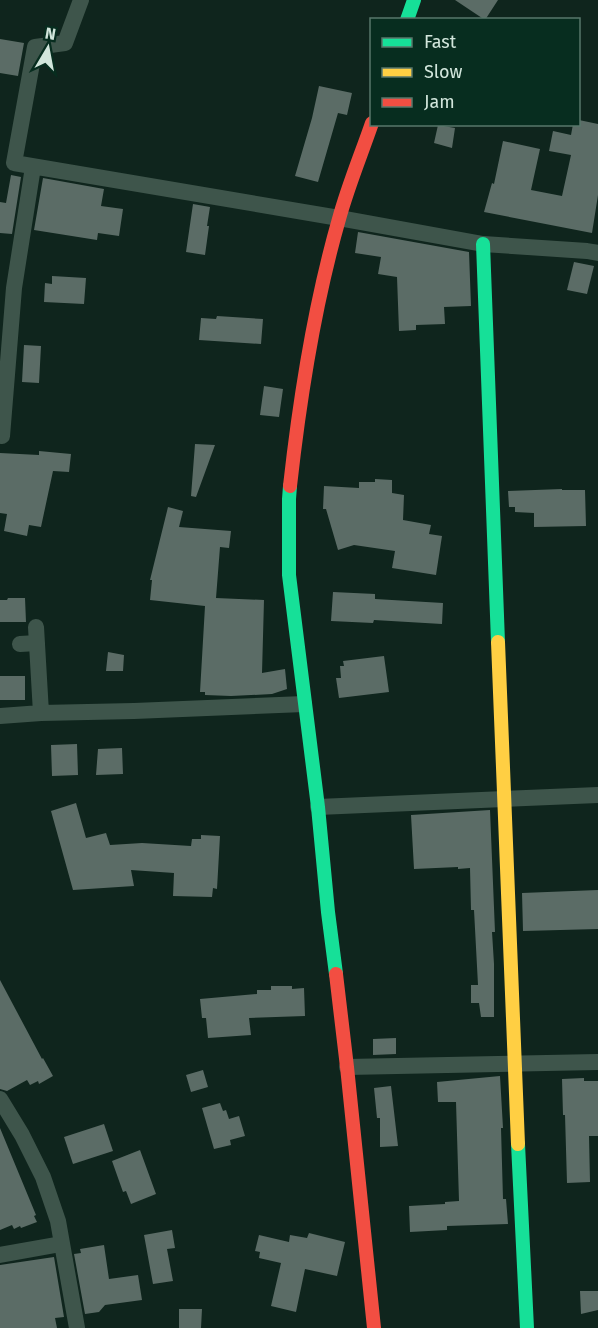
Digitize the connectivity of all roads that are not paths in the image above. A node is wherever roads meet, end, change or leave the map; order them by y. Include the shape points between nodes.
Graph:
1 (81, 0) edge
2 (410, 1) edge
3 (407, 18) edge
4 (371, 126) edge
5 (33, 167) junction
6 (339, 218) junction
7 (483, 244) junction
8 (598, 253) edge
9 (2, 436) dead end
10 (20, 644) dead end
11 (304, 704) junction
12 (41, 713) junction
13 (0, 716) edge
14 (598, 795) edge
15 (504, 799) junction
16 (318, 807) junction
17 (598, 1062) edge
18 (514, 1064) junction
19 (347, 1067) junction
20 (0, 1099) edge
21 (61, 1244) junction
22 (0, 1255) edge
23 (77, 1328) edge
24 (374, 1328) edge
25 (527, 1328) edge

1 - 5 street via 65,43 35,47 14,163
2 - 3 street
4 - 6 street
5 - 6 street
5 - 9 street via 14,288
6 - 7 street
6 - 11 street via 316,311 297,423 290,499 289,575
7 - 8 street
7 - 15 street
10 - 12 street via 37,635
11 - 12 street
11 - 16 street
12 - 13 street
14 - 15 street
15 - 16 street
15 - 18 street
16 - 19 street
17 - 18 street
18 - 19 street
18 - 25 street
19 - 24 street
20 - 21 street via 43,1177 58,1221
21 - 22 street
21 - 23 street

